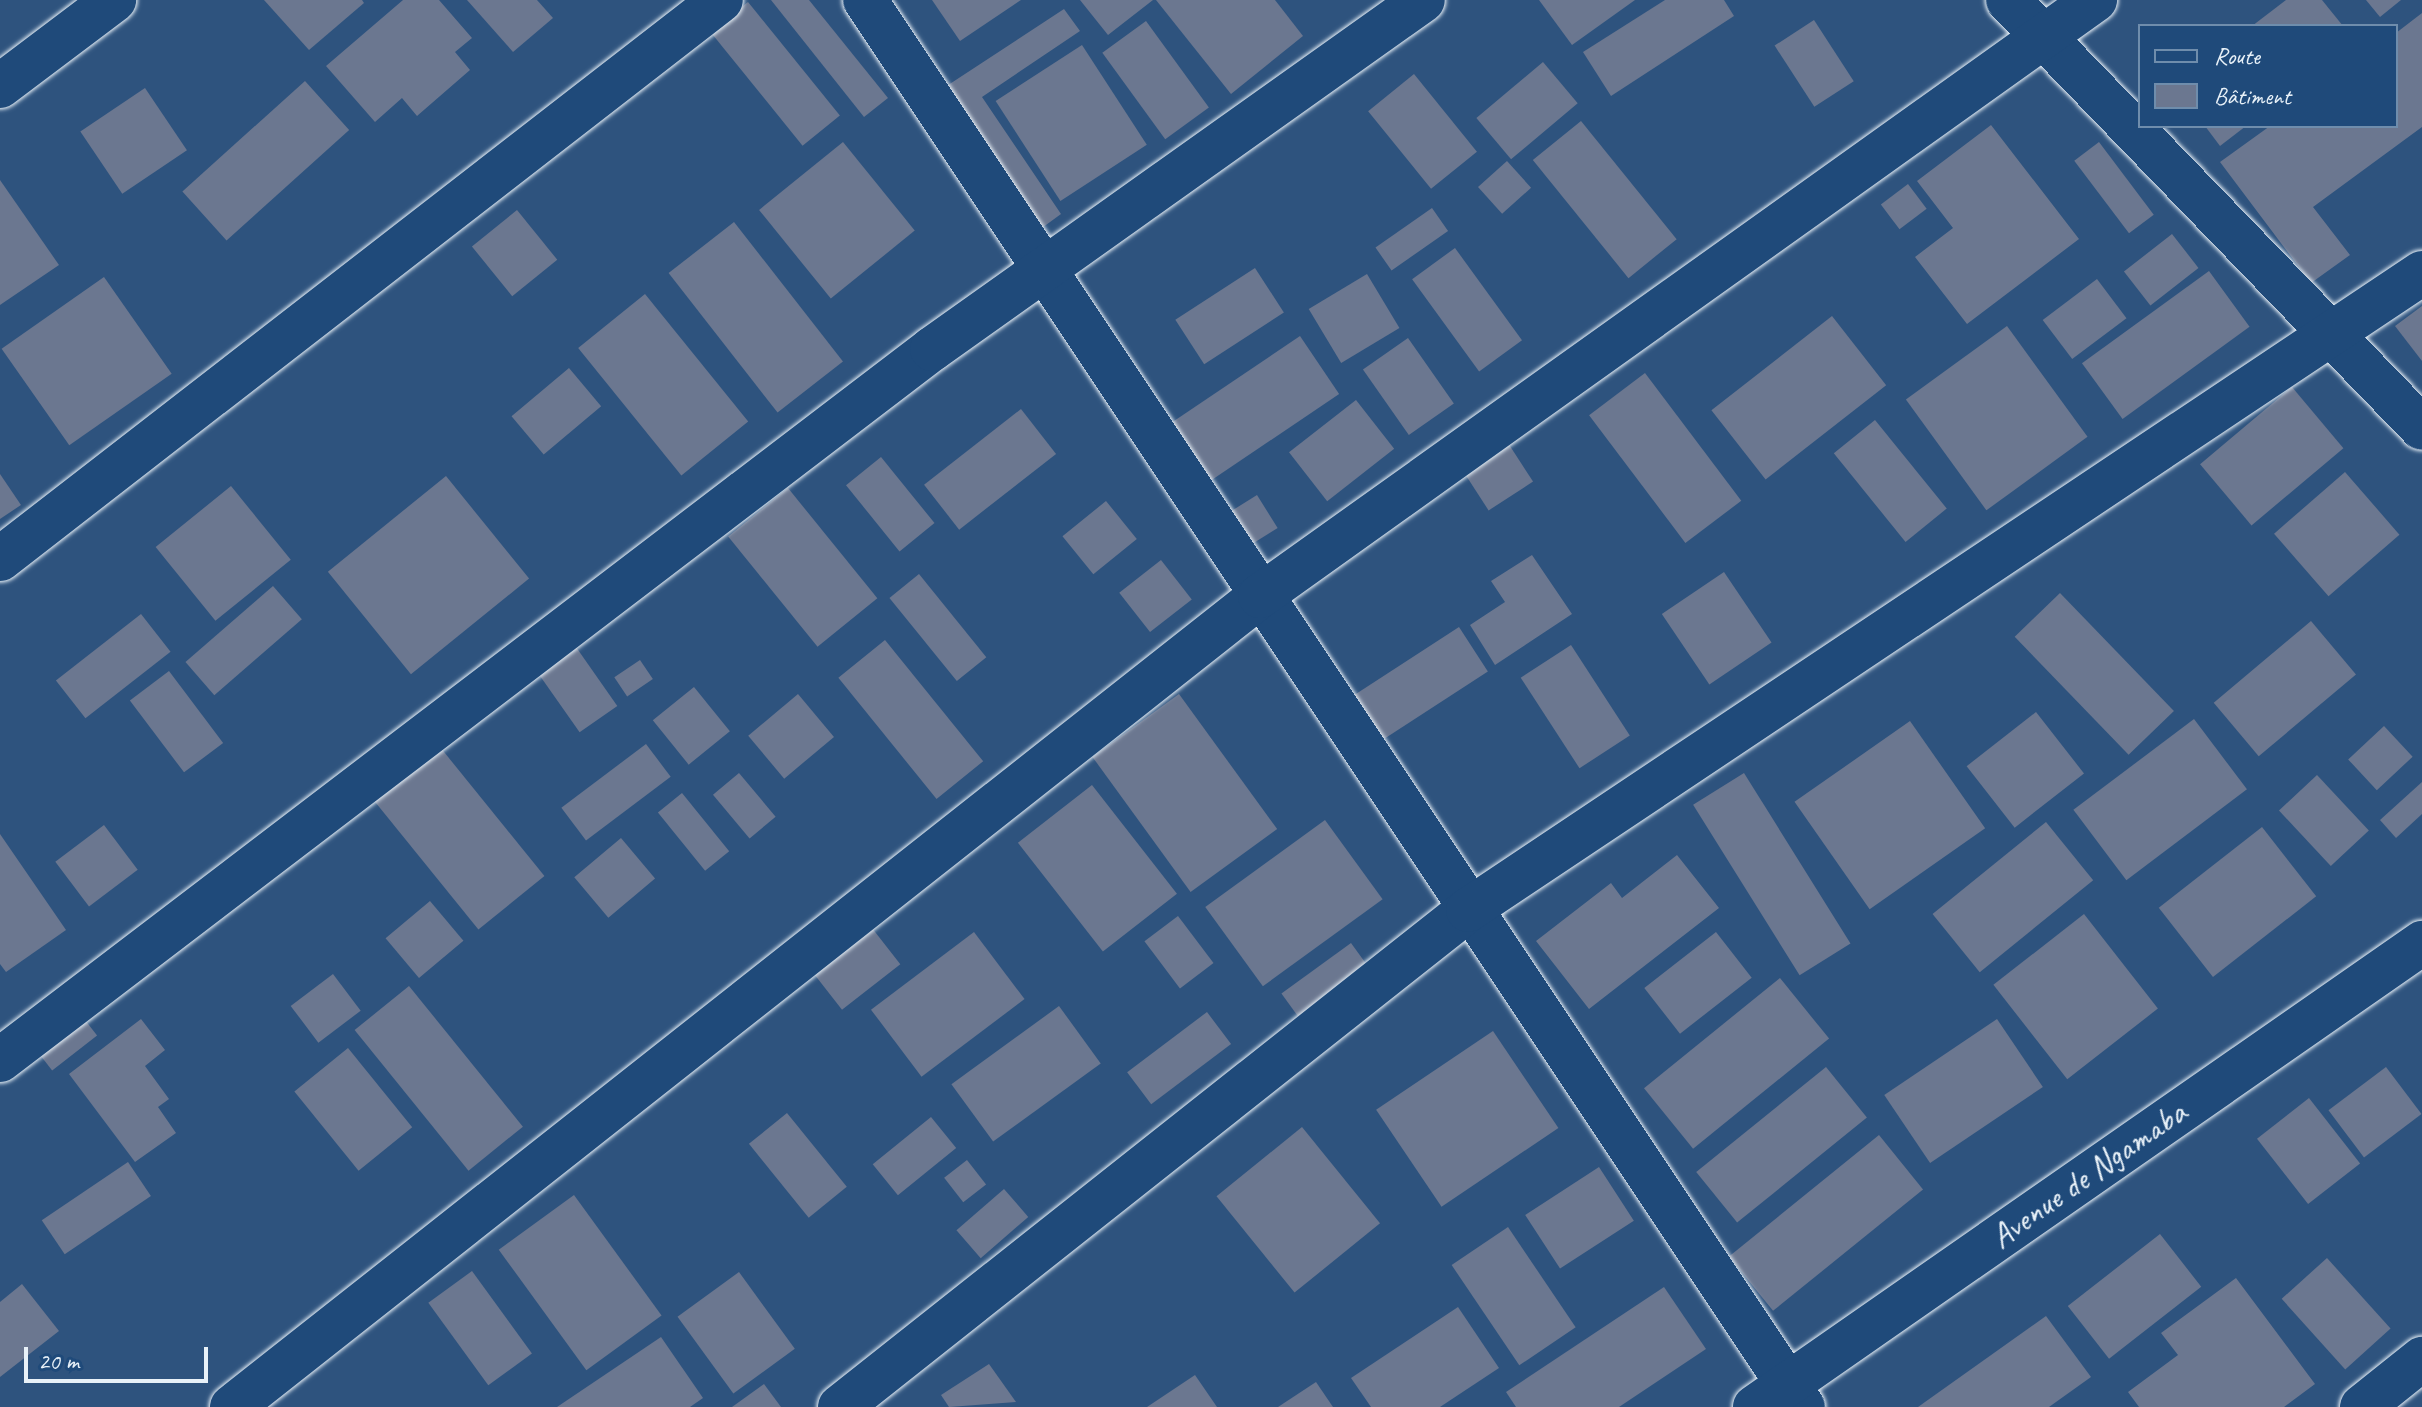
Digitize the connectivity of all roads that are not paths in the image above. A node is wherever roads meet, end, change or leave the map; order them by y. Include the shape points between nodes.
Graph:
1 (114, 0) edge
2 (721, 0) edge
3 (865, 0) edge
4 (1423, 0) edge
5 (2008, 0) edge
6 (2095, 0) edge
7 (2043, 35) junction
8 (0, 86) edge
9 (1043, 270) junction
10 (2422, 273) edge
11 (2335, 334) junction
12 (2422, 428) edge
13 (0, 559) edge
14 (1260, 596) junction
15 (1468, 910) junction
16 (2422, 943) edge
17 (0, 1060) edge
18 (2422, 1359) edge
19 (1782, 1399) edge
20 (232, 1407) edge
21 (840, 1407) edge
22 (2362, 1407) edge

1 - 8 street
2 - 13 street
3 - 9 street
4 - 9 street
5 - 7 street
6 - 7 street
7 - 11 street
7 - 14 street
9 - 14 street
9 - 17 street
10 - 11 street
11 - 12 street
11 - 15 street
14 - 15 street
14 - 20 street
15 - 19 street
15 - 21 street
16 - 19 street, Avenue de Ngamaba
18 - 22 street

